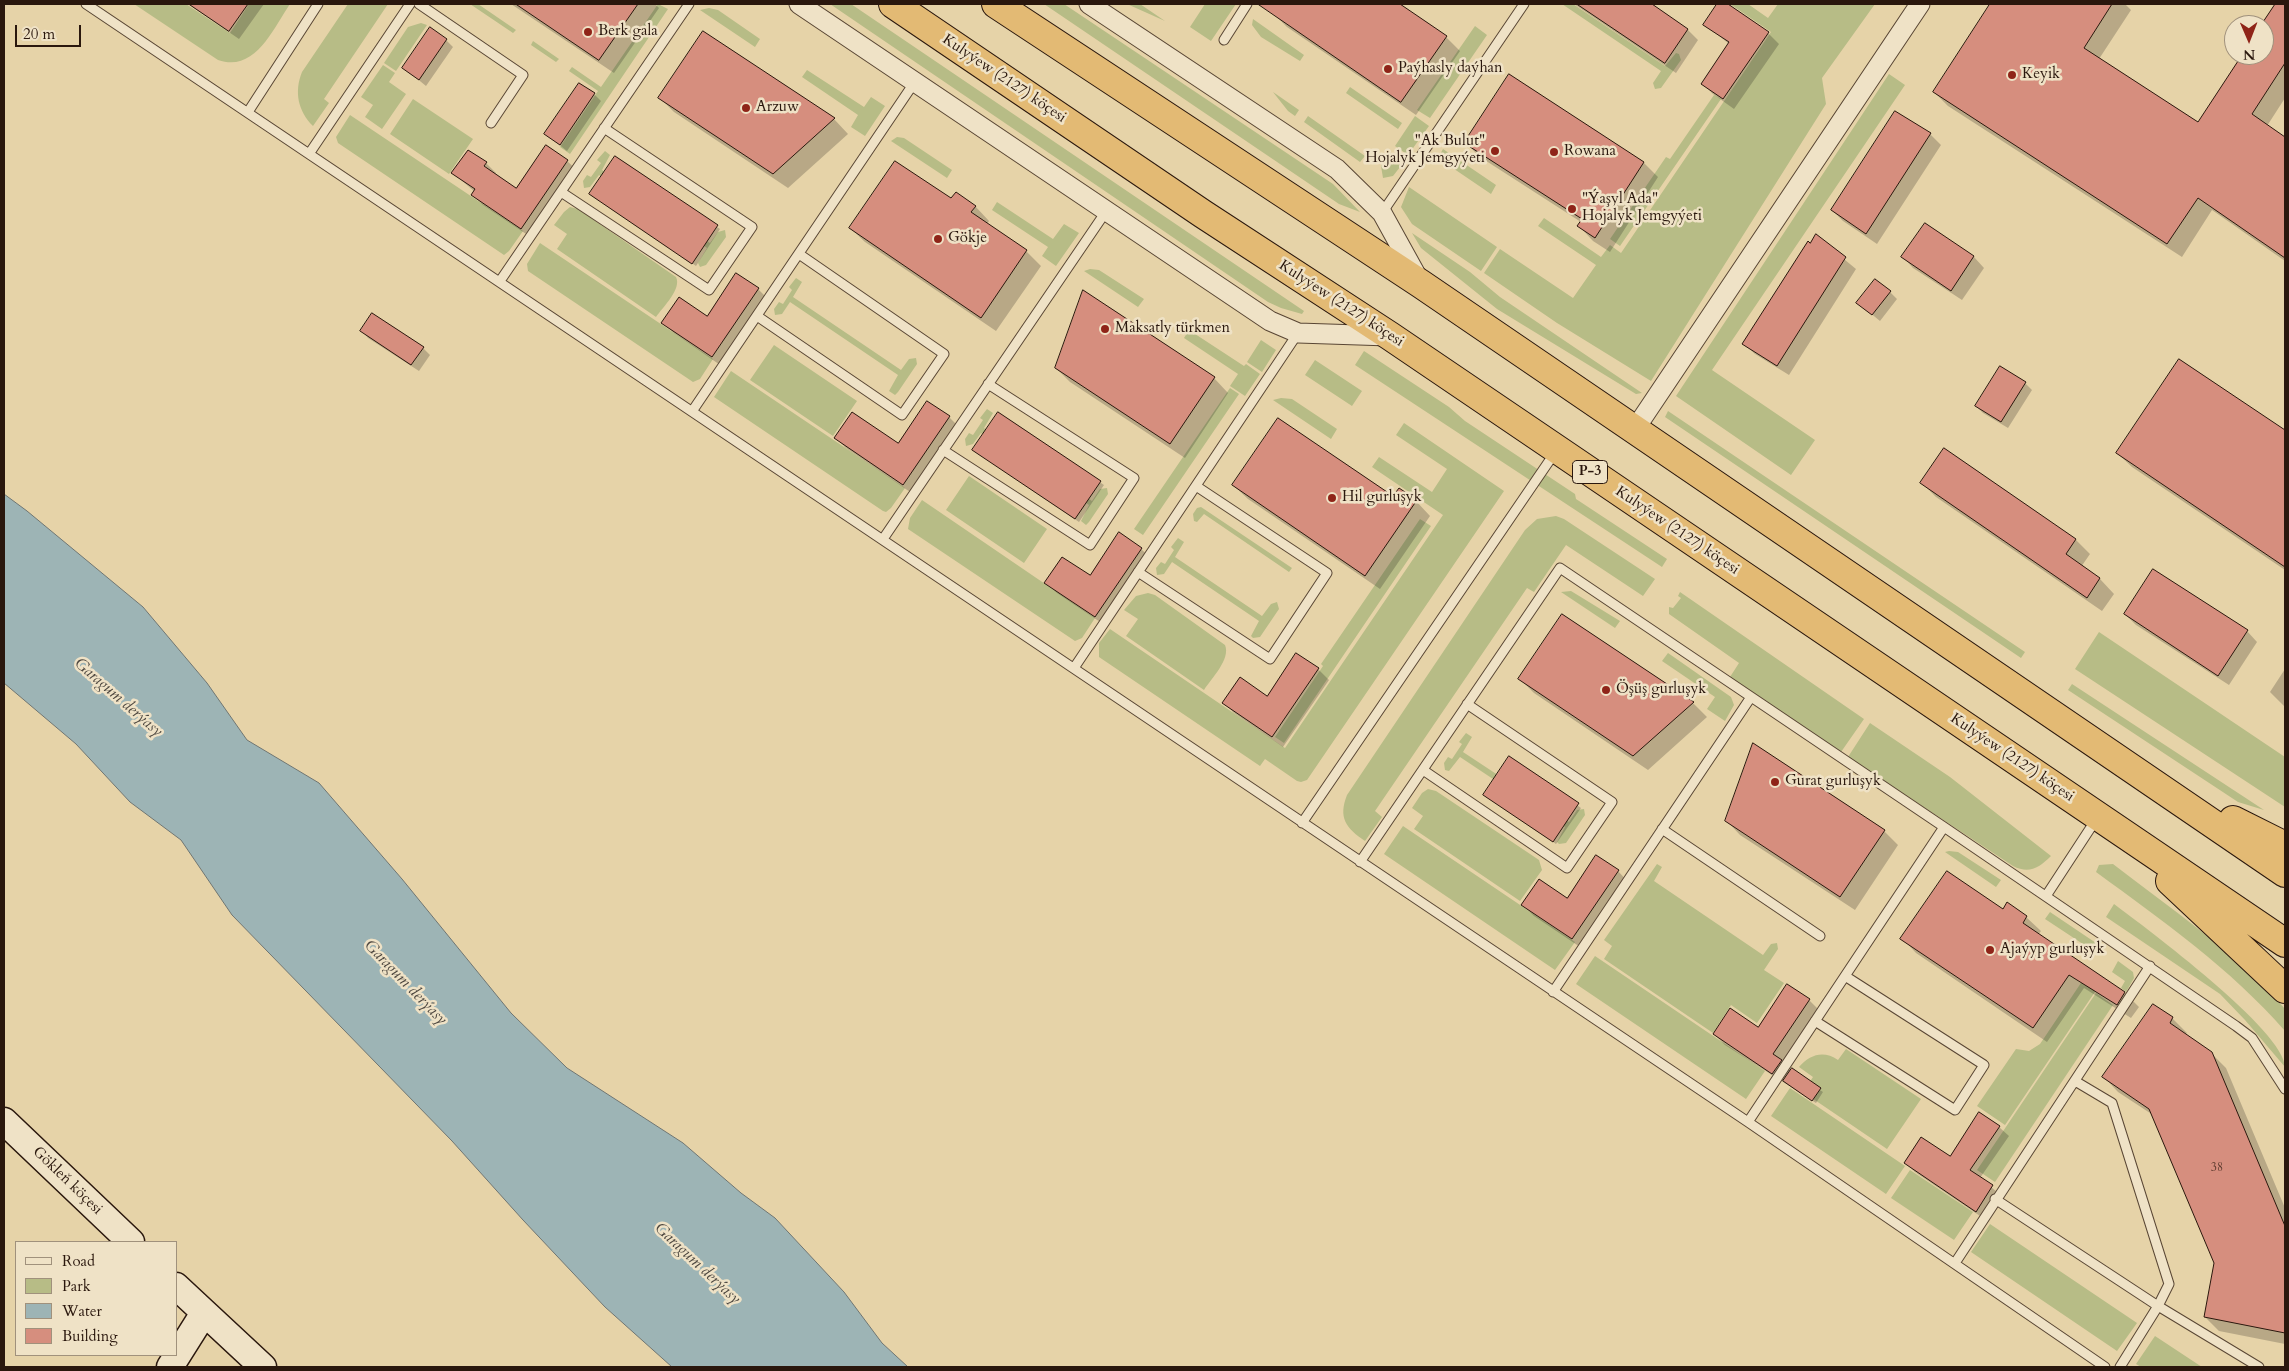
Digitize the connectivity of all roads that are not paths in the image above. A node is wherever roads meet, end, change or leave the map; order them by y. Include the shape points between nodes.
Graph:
1 (86, 4) edge
2 (318, 4) edge
3 (410, 4) edge
4 (419, 4) edge
5 (688, 4) edge
6 (799, 4) edge
7 (893, 4) edge
8 (996, 4) edge
9 (1089, 4) edge
10 (1248, 4) edge
11 (1524, 4) edge
12 (1920, 4) edge
13 (1224, 40) dead end
14 (914, 83) junction
15 (248, 112) junction
16 (491, 123) dead end
17 (604, 128) junction
18 (309, 154) junction
19 (561, 192) junction
20 (1107, 210) junction
21 (1382, 213) junction
22 (799, 254) junction
23 (500, 282) junction
24 (1421, 284) junction
25 (757, 316) junction
26 (1298, 333) junction
27 (1390, 336) junction
28 (988, 384) junction
29 (693, 410) junction
30 (1635, 429) junction
31 (943, 450) junction
32 (1557, 450) junction
33 (1196, 486) junction
34 (883, 539) junction
35 (1138, 572) junction
36 (1074, 668) junction
37 (1751, 697) junction
38 (1467, 704) junction
39 (1422, 770) junction
40 (2152, 781) junction
41 (2098, 816) junction
42 (1302, 822) junction
43 (1944, 827) junction
44 (1662, 830) junction
45 (2285, 846) edge
46 (1360, 862) junction
47 (2285, 873) edge
48 (2046, 896) junction
49 (1820, 936) dead end
50 (2285, 942) edge
51 (2150, 966) junction
52 (1845, 976) junction
53 (2285, 989) edge
54 (1553, 992) junction
55 (1815, 1021) junction
56 (2075, 1081) junction
57 (2285, 1088) edge
58 (4, 1121) edge
59 (1748, 1122) junction
60 (1995, 1199) junction
61 (130, 1241) edge
62 (1955, 1263) junction
63 (178, 1288) edge
64 (2158, 1306) junction
65 (204, 1313) junction
66 (178, 1354) edge
67 (177, 1356) edge
68 (170, 1367) edge
69 (263, 1367) edge
70 (2105, 1367) edge
71 (2120, 1367) edge
72 (2259, 1367) edge

1 - 15 lane
2 - 15 lane
3 - 18 lane
4 - 16 lane via 523,75
5 - 17 lane
6 - 14 street
7 - 27 highway, Kulyýew (2127) köçesi / P-3
8 - 24 highway
9 - 21 street via 1337,169
10 - 13 lane
11 - 21 lane
12 - 30 street
14 - 20 street
14 - 22 lane
15 - 18 lane
17 - 19 lane
17 - 19 lane via 752,227 709,290
18 - 23 lane
19 - 23 lane
20 - 26 street via 1270,321
20 - 28 lane
21 - 24 street
22 - 25 lane
22 - 25 lane via 944,354 902,415
23 - 29 lane
24 - 30 highway
25 - 29 lane
26 - 27 street
26 - 33 lane
27 - 32 highway, Kulyýew (2127) köçesi / P-3
28 - 31 lane
28 - 31 lane via 1134,478 1090,545
29 - 34 lane
30 - 40 highway
31 - 34 lane
32 - 41 highway, Kulyýew (2127) köçesi / P-3
32 - 42 lane
33 - 35 lane
33 - 35 lane via 1327,573 1291,628 1270,659
34 - 36 lane
35 - 36 lane
36 - 42 lane
37 - 38 lane via 1560,568
37 - 43 lane
37 - 44 lane
38 - 39 lane
38 - 39 lane via 1612,802 1590,835 1567,868
39 - 46 lane
40 - 45 highway
40 - 47 highway
41 - 48 lane
41 - 50 highway, Kulyýew (2127) köçesi / P-3
41 - 53 highway
42 - 46 lane
43 - 48 lane
43 - 52 lane
44 - 49 lane
44 - 54 lane
46 - 54 lane
48 - 51 lane
51 - 56 lane
51 - 57 lane via 2252,1038
52 - 55 lane
52 - 55 lane via 1984,1065 1955,1110
54 - 59 lane
55 - 59 lane
56 - 60 lane
56 - 64 lane via 2112,1103 2169,1284
58 - 61 street, Gökleň köçesi
59 - 62 lane
60 - 62 lane
60 - 64 lane
62 - 70 lane
63 - 65 street
64 - 71 lane
64 - 72 lane
65 - 66 street
65 - 69 street
67 - 68 street

